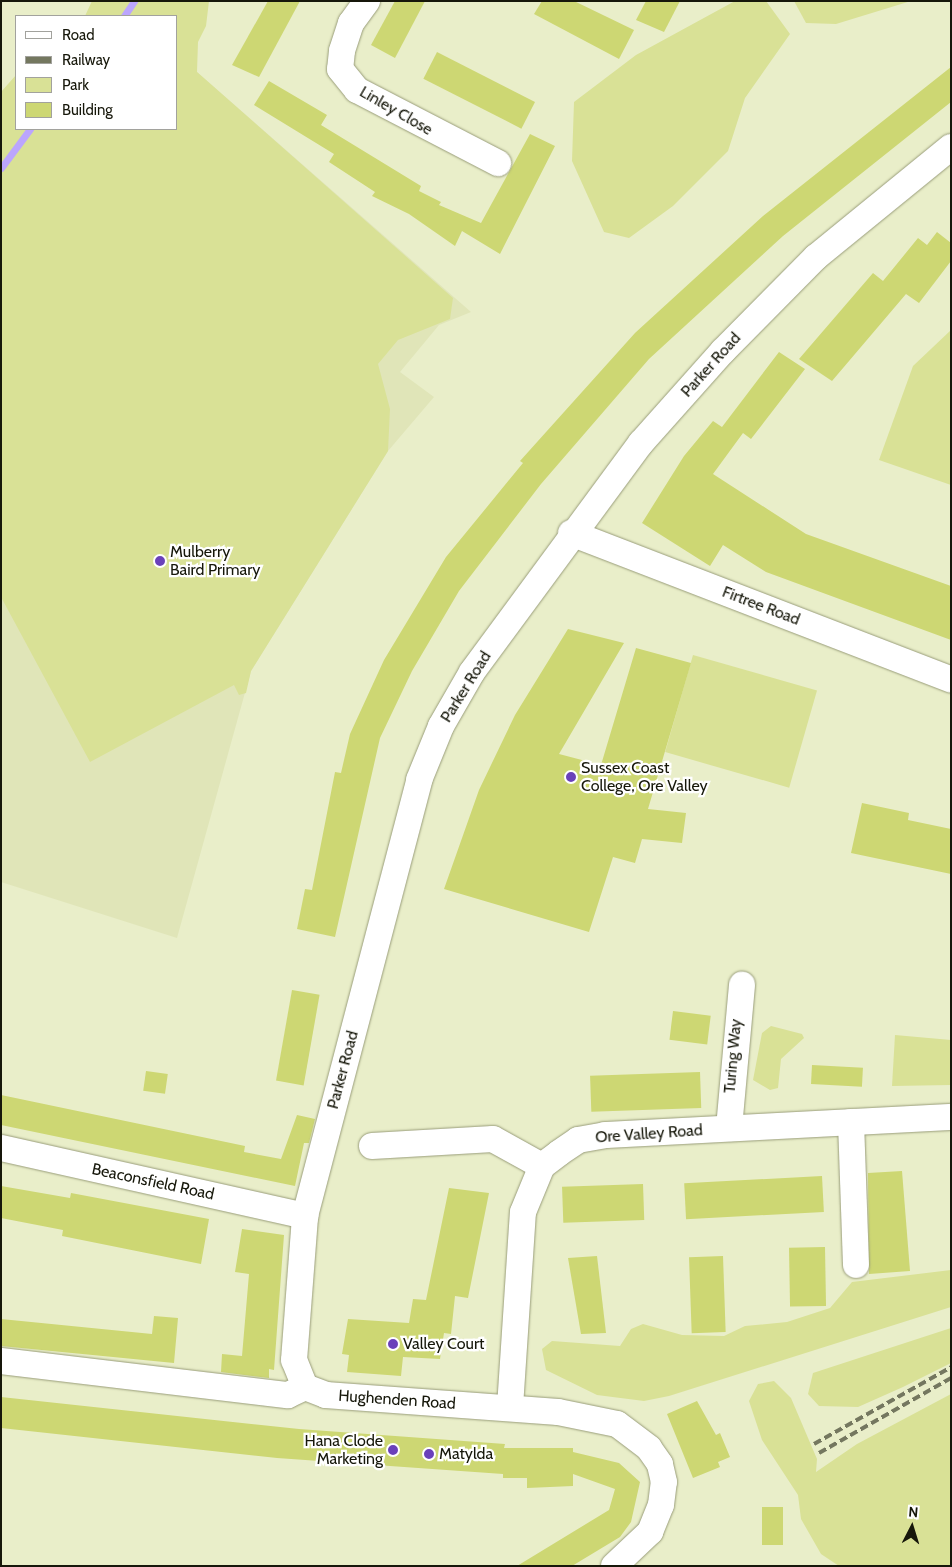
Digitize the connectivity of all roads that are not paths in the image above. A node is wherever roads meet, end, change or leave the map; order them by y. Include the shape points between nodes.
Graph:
1 (367, 1) edge
2 (951, 147) edge
3 (498, 163) dead end
4 (570, 533) junction
5 (951, 680) edge
6 (742, 985) dead end
7 (951, 1117) edge
8 (851, 1122) junction
9 (729, 1128) junction
10 (372, 1146) dead end
11 (1, 1148) edge
12 (542, 1166) junction
13 (305, 1216) junction
14 (856, 1265) dead end
15 (1, 1361) edge
16 (305, 1387) junction
17 (510, 1407) junction
18 (614, 1566) edge

1 - 3 street, Linley Close via 350,23 340,69 357,90
2 - 4 street, Parker Road via 898,187 778,294 641,443
4 - 5 street, Firtree Road
4 - 13 street, Parker Road via 472,672 427,757
6 - 9 street, Turing Way
7 - 8 street, Ore Valley Road
8 - 9 street, Ore Valley Road
8 - 14 street
9 - 12 street, Ore Valley Road via 587,1139
10 - 12 street via 494,1140
11 - 13 street, Beaconsfield Road
12 - 17 street via 523,1212
13 - 16 street, Parker Road via 294,1360
15 - 16 street via 288,1395
16 - 17 street, Hughenden Road via 326,1395
17 - 18 street, Hughenden Road via 589,1416 617,1424 649,1448 660,1464 664,1482 661,1505 650,1532

